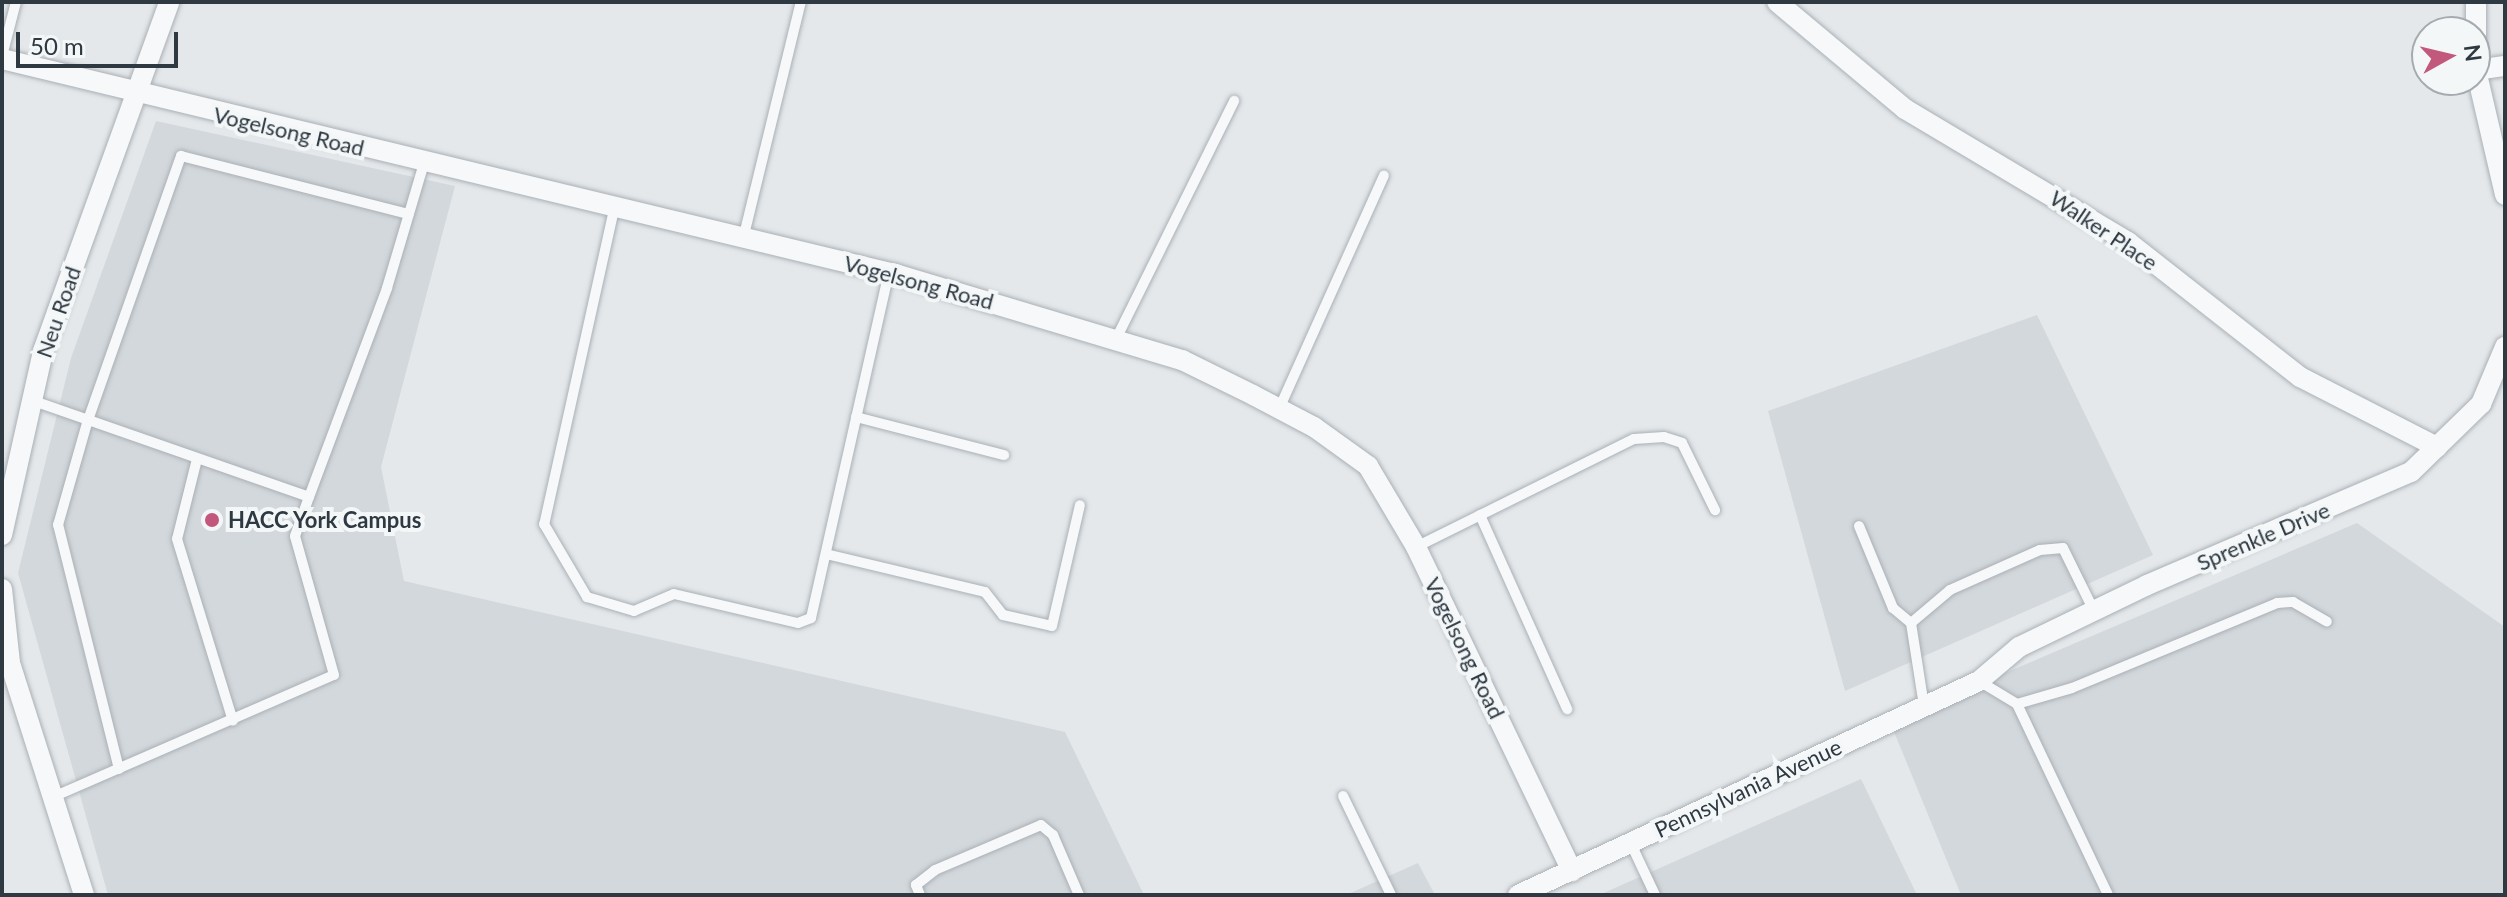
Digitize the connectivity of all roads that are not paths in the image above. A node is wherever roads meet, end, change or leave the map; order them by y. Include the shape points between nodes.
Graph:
1 (16, 2) edge
2 (169, 2) edge
3 (801, 2) edge
4 (1777, 2) edge
5 (2, 58) edge
6 (136, 94) junction
7 (2482, 96) edge
8 (1234, 101) dead end
9 (424, 163) junction
10 (1384, 175) dead end
11 (2505, 195) edge
12 (615, 205) junction
13 (409, 214) junction
14 (744, 235) junction
15 (889, 272) junction
16 (1116, 339) junction
17 (2505, 347) edge
18 (31, 400) junction
19 (1279, 409) junction
20 (856, 417) junction
21 (88, 420) junction
22 (2437, 447) junction
23 (1004, 455) dead end
24 (197, 459) junction
25 (309, 497) junction
26 (1080, 505) dead end
27 (1715, 510) dead end
28 (1480, 515) junction
29 (1859, 526) dead end
30 (2, 535) edge
31 (1416, 547) junction
32 (826, 554) junction
33 (2, 589) edge
34 (2094, 611) junction
35 (2327, 622) dead end
36 (1911, 623) junction
37 (1979, 681) junction
38 (2017, 704) junction
39 (1924, 706) junction
40 (1567, 709) dead end
41 (233, 721) junction
42 (119, 769) junction
43 (1343, 796) dead end
44 (53, 797) junction
45 (1631, 844) junction
46 (1572, 871) junction
47 (84, 895) edge
48 (920, 895) edge
49 (1079, 895) edge
50 (1391, 895) edge
51 (1518, 895) edge
52 (1655, 895) edge
53 (2108, 895) edge

1 - 5 lane
2 - 6 street, Neu Road
3 - 14 lane
4 - 22 street, Walker Place via 1905,109 2128,242 2300,377
5 - 6 street, Vogelsong Road
6 - 9 street, Vogelsong Road
6 - 18 street, Neu Road via 43,351
7 - 11 street
8 - 16 lane
9 - 12 street, Vogelsong Road
9 - 13 lane
10 - 19 lane
12 - 14 street, Vogelsong Road
12 - 32 lane via 544,524 587,597 634,611 674,594 798,623 811,618
13 - 21 lane via 181,156
13 - 25 lane
14 - 15 street, Vogelsong Road
15 - 16 street, Vogelsong Road
15 - 20 lane
16 - 19 street, Vogelsong Road via 1182,360
17 - 22 street, Sprenkle Drive via 2481,404
18 - 21 lane
18 - 30 street, Neu Road
19 - 31 street, Vogelsong Road via 1368,466
20 - 23 lane
20 - 32 lane
21 - 24 lane
21 - 42 lane via 58,525
22 - 34 street, Sprenkle Drive via 2411,472
24 - 25 lane
24 - 41 lane via 177,539
25 - 41 lane via 295,536 334,675
26 - 32 lane via 1052,626 1003,615 985,592
27 - 28 lane via 1682,443 1664,437 1634,439
28 - 31 lane
28 - 40 lane
29 - 36 lane via 1893,608
31 - 46 street, Vogelsong Road
33 - 44 street via 10,663
34 - 36 lane via 2063,548 2040,550 1950,590
34 - 37 street, Sprenkle Drive via 2019,647
35 - 38 lane via 2293,602 2277,603 2072,688
36 - 39 lane
37 - 38 lane
37 - 39 street, Pennsylvania Avenue
38 - 53 lane
39 - 45 street, Pennsylvania Avenue
41 - 42 lane
42 - 44 lane
43 - 50 lane
44 - 47 street
45 - 46 street, Pennsylvania Avenue
45 - 52 lane
46 - 51 street, Pennsylvania Avenue
48 - 49 lane via 916,885 935,870 1041,825 1053,835

